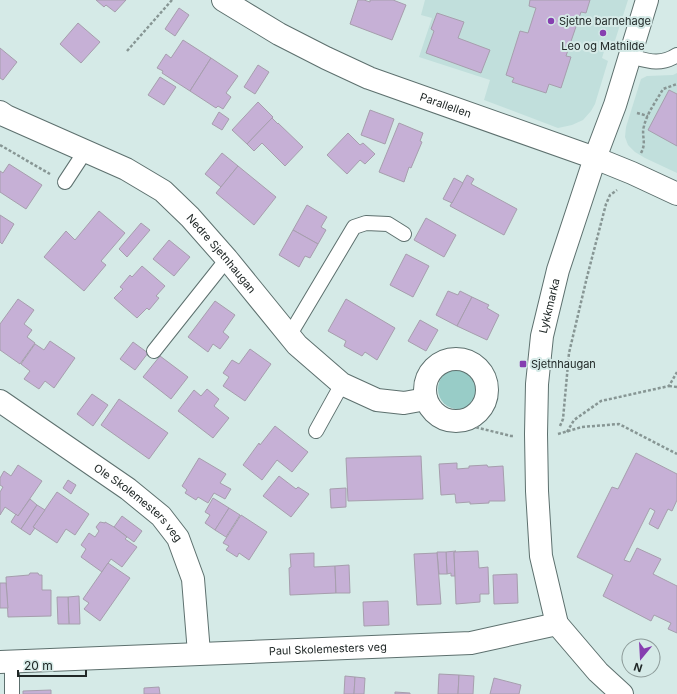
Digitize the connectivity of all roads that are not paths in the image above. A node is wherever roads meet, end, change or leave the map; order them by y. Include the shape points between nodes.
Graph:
1 (223, 0) edge
2 (646, 0) edge
3 (677, 55) edge
4 (630, 56) junction
5 (0, 112) edge
6 (86, 150) junction
7 (595, 158) junction
8 (65, 182) road end
9 (677, 194) edge
10 (404, 234) dead end
11 (227, 260) junction
12 (290, 336) junction
13 (154, 351) dead end
14 (342, 384) junction
15 (426, 399) junction
16 (0, 401) edge
17 (316, 431) dead end
18 (557, 624) junction
19 (199, 653) junction
20 (6, 661) edge
21 (12, 694) edge
22 (622, 694) edge

1 - 7 street, Parallellen via 279,34 363,75
2 - 4 street, Lykkmarka
3 - 4 lane via 654,63
4 - 7 street, Lykkmarka
5 - 6 street, Nedre Sjetnhaugan
6 - 8 lane
6 - 11 street, Nedre Sjetnhaugan via 126,169 163,191 190,217
7 - 9 street, Parallellen
7 - 18 street, Lykkmarka via 558,270 542,336 537,384 537,491 541,556
10 - 12 lane via 388,224 366,223 354,227
11 - 12 street, Nedre Sjetnhaugan
11 - 13 lane
12 - 14 street, Nedre Sjetnhaugan
14 - 15 street, Nedre Sjetnhaugan via 377,400 404,403
14 - 17 lane
15 - 15 street via 427,379 440,363 460,359 470,362 484,376 487,386 486,397 476,414 467,419 447,420 437,415
16 - 19 street, Ole Skolemesters veg via 128,489 161,516 178,538 193,579
18 - 19 street, Paul Skolemesters veg via 471,643
18 - 22 street via 598,672
19 - 20 street, Paul Skolemesters veg
20 - 21 lane

